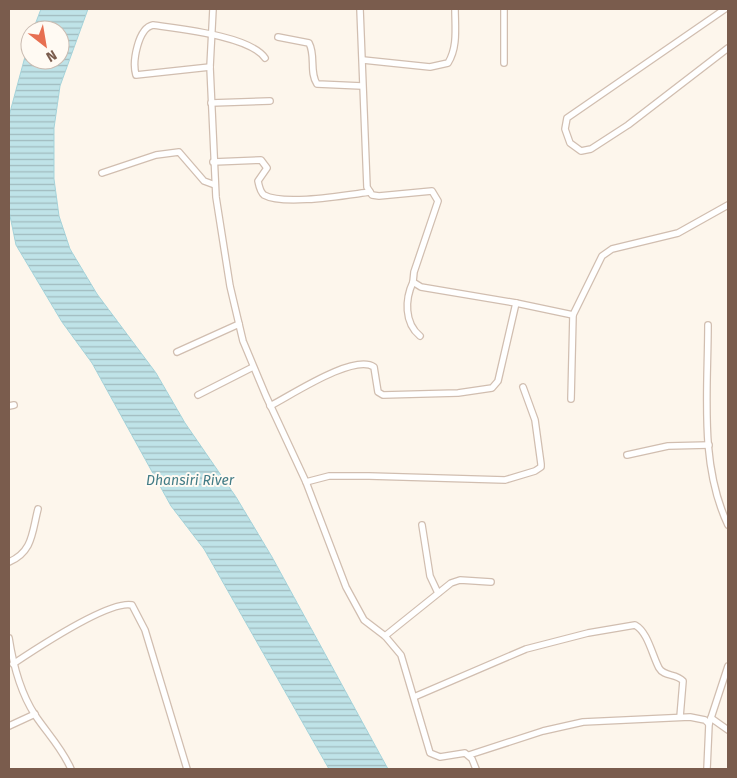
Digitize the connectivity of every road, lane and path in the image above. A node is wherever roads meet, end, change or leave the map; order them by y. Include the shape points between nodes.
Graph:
1 (213, 9) edge
2 (360, 9) edge
3 (455, 9) edge
4 (504, 9) edge
5 (725, 9) edge
6 (212, 34) junction
7 (278, 37) dead end
8 (728, 48) edge
9 (265, 58) dead end
10 (362, 60) junction
11 (504, 63) dead end
12 (210, 67) junction
13 (362, 86) junction
14 (270, 101) dead end
15 (212, 102) junction
16 (213, 162) junction
17 (102, 173) dead end
18 (215, 185) junction
19 (370, 192) junction
20 (728, 205) edge
21 (413, 282) junction
22 (516, 303) junction
23 (573, 315) junction
24 (239, 324) junction
25 (708, 324) dead end
26 (420, 336) dead end
27 (177, 352) dead end
28 (253, 367) junction
29 (523, 387) dead end
30 (198, 396) dead end
31 (572, 399) dead end
32 (270, 406) junction
33 (709, 445) junction
34 (627, 455) dead end
35 (306, 482) junction
36 (38, 509) dead end
37 (422, 524) dead end
38 (728, 525) edge
39 (9, 562) edge
40 (491, 582) dead end
41 (438, 593) junction
42 (384, 636) junction
43 (9, 638) edge
44 (13, 664) junction
45 (728, 666) edge
46 (414, 697) junction
47 (35, 714) junction
48 (680, 717) junction
49 (710, 721) junction
50 (9, 726) edge
51 (728, 730) edge
52 (469, 755) junction
53 (71, 769) edge
54 (187, 769) edge
55 (476, 769) edge
56 (707, 769) edge

1 - 6 street
2 - 10 street
3 - 10 street via 454,52 448,63 430,67
4 - 11 street
5 - 8 street via 567,118 565,129 570,143 585,151 599,145
6 - 9 street via 253,48
6 - 12 street
6 - 12 street via 149,26 142,33 135,69 139,76
7 - 13 street via 309,43 317,84
10 - 13 street
12 - 15 street
13 - 19 street via 367,187
14 - 15 street
15 - 16 street
16 - 18 street
16 - 19 street via 261,160 267,168 258,181 260,190 265,195 280,198 298,200
17 - 18 street via 156,155 179,152 204,181
18 - 24 street
19 - 21 street via 379,196 432,191 437,197 438,205
20 - 23 street via 678,233 605,252
21 - 22 street via 421,287
21 - 26 street via 408,297 408,314 410,327
22 - 23 street
22 - 32 street via 498,381 492,388 458,393 383,395 378,392 374,367 369,364 345,367
23 - 31 street
24 - 27 street
24 - 28 street
25 - 33 street
28 - 30 street
28 - 32 street
29 - 35 street via 535,420 541,464 535,471 505,480 329,476
32 - 35 street
33 - 34 street via 668,446
33 - 38 street via 713,486
35 - 42 street via 357,608 364,620
36 - 39 street via 27,549
37 - 41 street via 430,576
40 - 41 street via 455,581
41 - 42 street
42 - 46 street via 400,655
43 - 44 street
44 - 47 street
44 - 54 street via 79,622 123,604 132,605 145,630
45 - 49 street
46 - 48 street via 526,649 636,625 659,669 683,681
46 - 52 street via 433,756
47 - 50 street
47 - 53 street
48 - 49 street via 699,717
48 - 52 street via 583,722
49 - 51 street
49 - 56 street
52 - 55 street

